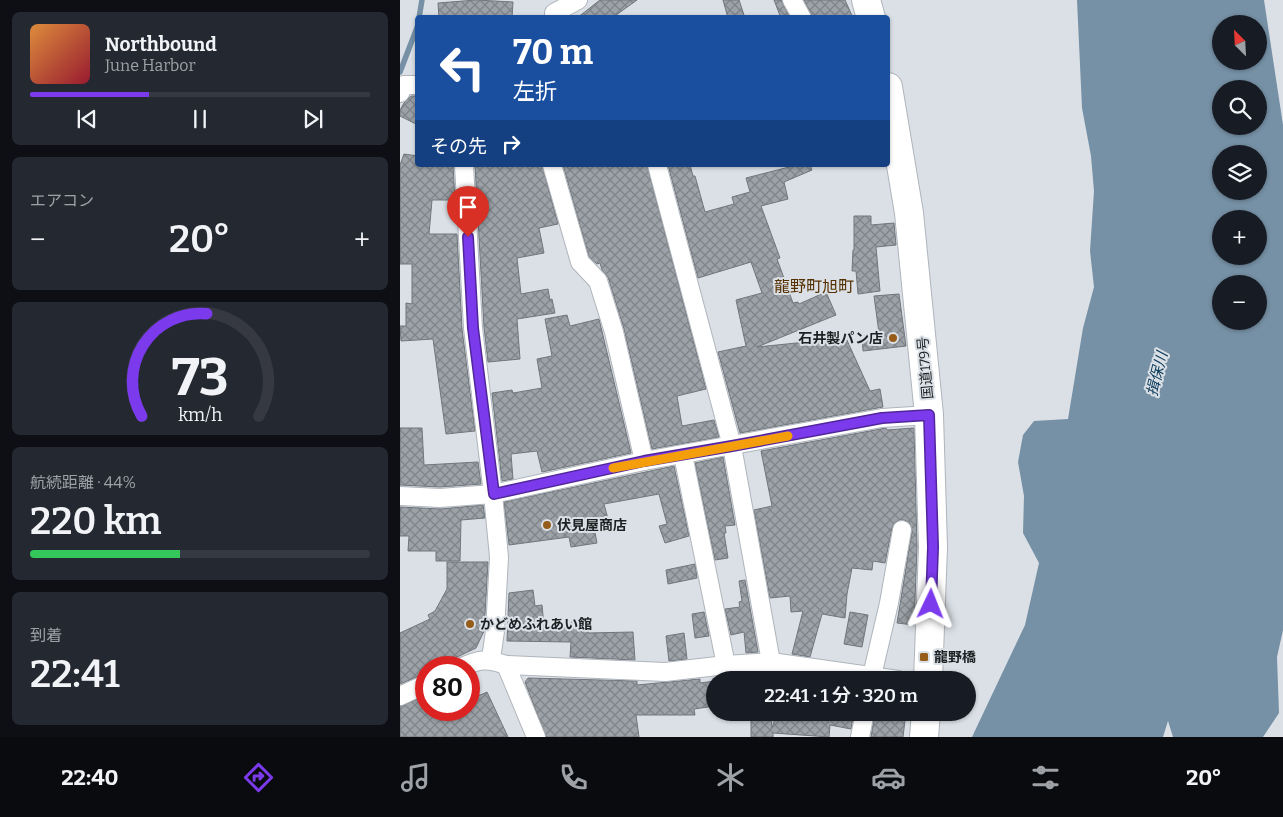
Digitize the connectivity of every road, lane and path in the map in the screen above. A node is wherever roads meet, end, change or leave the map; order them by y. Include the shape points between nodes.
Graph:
1 (578, 0) edge
2 (792, 0) edge
3 (866, 0) edge
4 (553, 10) edge
5 (800, 15) edge
6 (870, 15) edge
7 (415, 85) edge
8 (400, 93) edge
9 (890, 99) edge
10 (464, 167) edge
11 (553, 167) edge
12 (659, 167) edge
13 (929, 415) junction
14 (732, 446) junction
15 (683, 455) junction
16 (644, 461) junction
17 (494, 494) junction
18 (400, 496) edge
19 (902, 530) dead end
20 (480, 661) edge
21 (498, 662) junction
22 (771, 662) junction
23 (726, 665) junction
24 (828, 671) edge
25 (874, 671) edge
26 (928, 671) edge
27 (415, 689) edge
28 (400, 696) edge
29 (863, 721) edge
30 (925, 721) edge
31 (536, 737) edge
32 (860, 737) edge
33 (924, 737) edge

1 - 4 street
2 - 5 street
3 - 6 highway
7 - 8 street via 404,86
9 - 13 highway, 国道179号 via 909,213
10 - 17 street via 473,328
11 - 16 street via 580,262 598,281 614,332
12 - 14 street
13 - 14 street via 882,418
13 - 26 highway, 国道179号 via 933,547
14 - 15 street
14 - 22 street
15 - 16 street
15 - 23 street
16 - 17 street
17 - 18 street via 440,498
17 - 21 street
19 - 25 street
20 - 21 street
21 - 23 street via 665,672
21 - 31 street
22 - 23 street
22 - 24 street
27 - 28 street
29 - 32 street
30 - 33 highway

